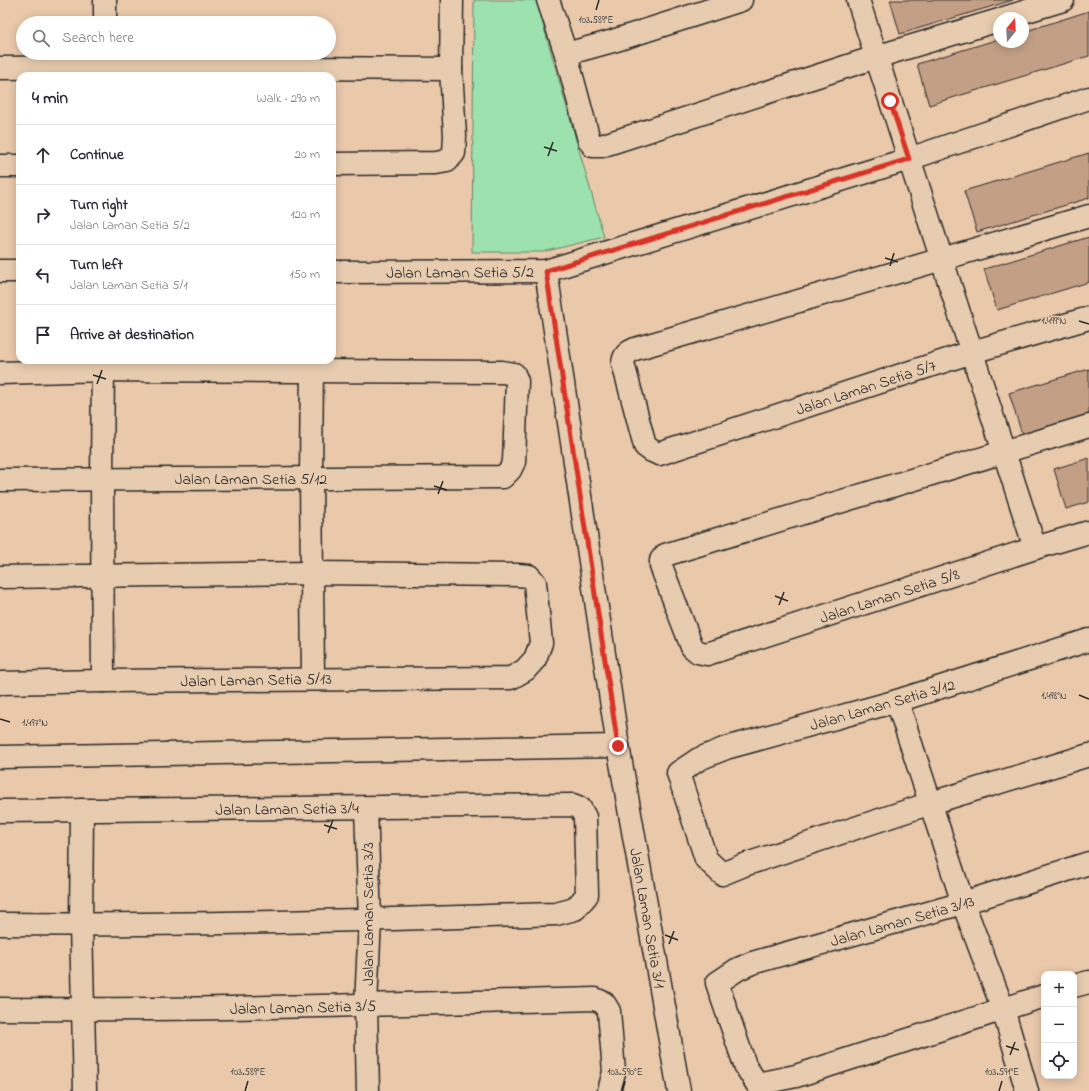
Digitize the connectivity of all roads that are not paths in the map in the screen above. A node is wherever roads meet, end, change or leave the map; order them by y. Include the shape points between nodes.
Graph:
1 (105, 0) edge
2 (452, 0) edge
3 (548, 0) edge
4 (740, 0) edge
5 (858, 0) edge
6 (1063, 0) edge
7 (1024, 12) edge
8 (105, 16) edge
9 (993, 22) edge
10 (566, 54) junction
11 (876, 57) junction
12 (104, 65) edge
13 (0, 68) edge
14 (451, 69) junction
15 (1089, 98) edge
16 (909, 159) junction
17 (336, 164) edge
18 (0, 166) edge
19 (16, 166) edge
20 (1089, 216) edge
21 (942, 260) junction
22 (0, 271) edge
23 (16, 271) edge
24 (546, 271) junction
25 (336, 272) edge
26 (1089, 318) edge
27 (972, 352) junction
28 (103, 365) edge
29 (312, 366) edge
30 (0, 373) edge
31 (1089, 426) edge
32 (1004, 451) junction
33 (312, 478) junction
34 (102, 479) junction
35 (0, 480) edge
36 (1089, 532) edge
37 (1035, 548) junction
38 (313, 573) junction
39 (104, 576) junction
40 (0, 577) edge
41 (1089, 640) edge
42 (313, 678) junction
43 (103, 680) junction
44 (0, 683) edge
45 (897, 701) junction
46 (618, 746) junction
47 (1089, 755) edge
48 (0, 757) edge
49 (931, 803) junction
50 (366, 808) junction
51 (82, 810) junction
52 (0, 811) edge
53 (1089, 863) edge
54 (963, 903) junction
55 (370, 920) junction
56 (0, 924) edge
57 (81, 925) junction
58 (1089, 982) edge
59 (1077, 985) edge
60 (1041, 997) edge
61 (366, 1005) junction
62 (0, 1009) edge
63 (1003, 1009) junction
64 (82, 1010) junction
65 (85, 1091) edge
66 (368, 1091) edge
67 (609, 1091) edge
68 (679, 1091) edge
69 (1027, 1091) edge

1 - 8 street
2 - 14 street
3 - 10 street
4 - 10 street
5 - 11 street
6 - 7 street
9 - 11 street
10 - 11 street via 589,140 593,146 601,146
11 - 16 street
12 - 13 street
12 - 14 street
14 - 17 street via 454,153 447,161
15 - 16 street, Jalan Laman Setia 5/2
16 - 21 street
16 - 24 street, Jalan Laman Setia 5/2
18 - 19 street
20 - 21 street
21 - 27 street
21 - 27 street, Jalan Laman Setia 5/7 via 628,352 623,363 645,446 659,454 670,451
22 - 23 street
24 - 25 street, Jalan Laman Setia 5/2
24 - 46 street, Jalan Laman Setia 3/1
26 - 27 street, Jalan Laman Setia 5/7
27 - 32 street
28 - 29 street
28 - 30 street
28 - 34 street
29 - 33 street
29 - 33 street, Jalan Laman Setia 5/12 via 502,372 514,374 517,381 514,462 503,477
31 - 32 street
32 - 37 street
32 - 37 street, Jalan Laman Setia 5/8 via 664,555 661,560 662,566 692,647 707,654
33 - 34 street, Jalan Laman Setia 5/12
33 - 38 street
34 - 35 street, Jalan Laman Setia 5/12
34 - 39 street
36 - 37 street, Jalan Laman Setia 5/8
38 - 39 street
38 - 42 street
38 - 42 street, Jalan Laman Setia 5/13 via 529,576 535,582 541,643 535,659 525,670 511,678
39 - 40 street
39 - 43 street
41 - 45 street, Jalan Laman Setia 3/12
42 - 43 street, Jalan Laman Setia 5/13
43 - 44 street, Jalan Laman Setia 5/13
45 - 49 street
45 - 49 street, Jalan Laman Setia 3/12 via 726,748 699,759 678,773 706,859 722,874
46 - 48 street
46 - 68 street, Jalan Laman Setia 3/1
47 - 49 street
49 - 54 street
50 - 51 street, Jalan Laman Setia 3/4
50 - 55 street, Jalan Laman Setia 3/3
50 - 55 street, Jalan Laman Setia 3/4 via 573,806 580,808 585,817 587,895 575,909 556,914
51 - 52 street, Jalan Laman Setia 3/4
51 - 57 street
53 - 54 street, Jalan Laman Setia 3/13
54 - 63 street
54 - 63 street, Jalan Laman Setia 3/13 via 752,963 717,983 745,1065 757,1084 796,1076
55 - 57 street
55 - 61 street, Jalan Laman Setia 3/3
56 - 57 street
57 - 64 street
58 - 59 street
60 - 63 street
61 - 64 street, Jalan Laman Setia 3/5
61 - 66 street, Jalan Laman Setia 3/3
61 - 67 street, Jalan Laman Setia 3/5 via 595,999 604,1003 609,1011 614,1072
62 - 64 street, Jalan Laman Setia 3/5
63 - 69 street
64 - 65 street

